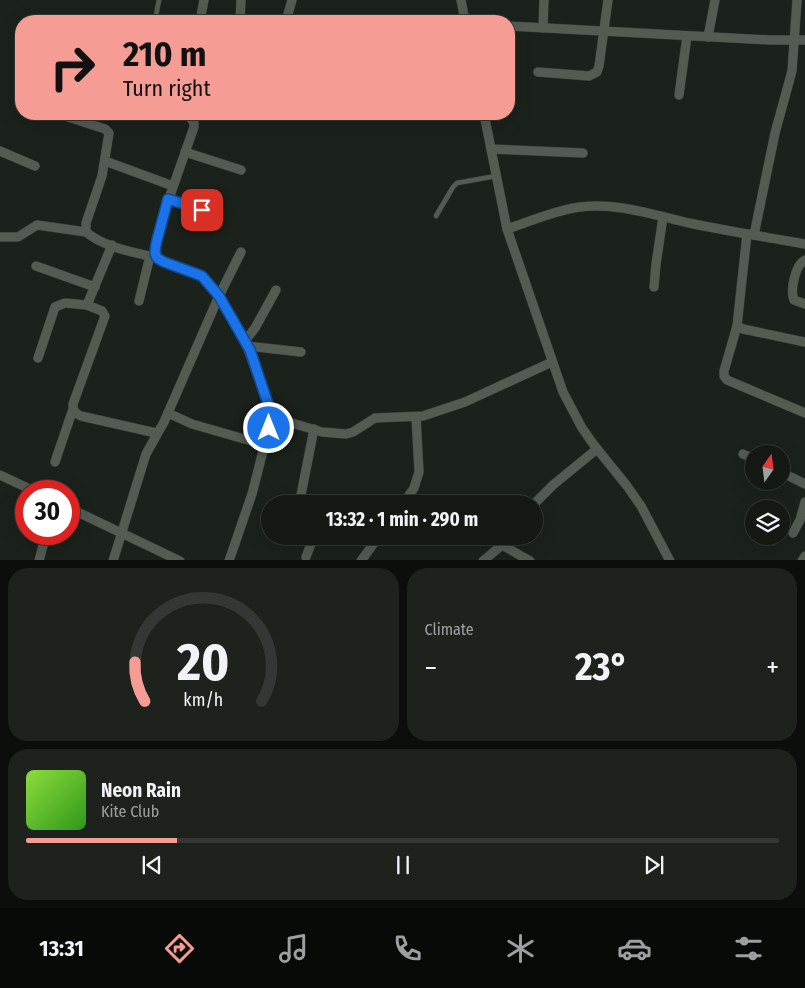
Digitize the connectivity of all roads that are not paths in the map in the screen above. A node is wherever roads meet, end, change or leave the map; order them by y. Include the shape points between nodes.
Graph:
1 (159, 0) edge
2 (204, 0) edge
3 (241, 0) edge
4 (292, 0) edge
5 (461, 0) edge
6 (544, 0) edge
7 (608, 0) edge
8 (715, 0) edge
9 (797, 0) edge
10 (156, 15) edge
11 (201, 15) edge
12 (240, 15) edge
13 (288, 15) edge
14 (464, 15) edge
15 (515, 26) edge
16 (543, 28) junction
17 (604, 32) junction
18 (687, 36) junction
19 (708, 37) junction
20 (795, 40) junction
21 (805, 40) edge
22 (538, 72) dead end
23 (679, 95) dead end
24 (77, 120) edge
25 (192, 120) edge
26 (196, 120) edge
27 (485, 120) edge
28 (194, 123) junction
29 (491, 149) junction
30 (0, 152) edge
31 (185, 152) junction
32 (583, 153) dead end
33 (106, 161) junction
34 (35, 166) dead end
35 (242, 170) dead end
36 (497, 176) junction
37 (173, 186) junction
38 (168, 199) junction
39 (202, 210) dead end
40 (436, 216) dead end
41 (663, 217) junction
42 (507, 229) junction
43 (86, 232) junction
44 (750, 234) junction
45 (0, 237) edge
46 (805, 244) edge
47 (112, 245) junction
48 (241, 252) dead end
49 (154, 257) junction
50 (805, 260) edge
51 (36, 266) dead end
52 (95, 287) junction
53 (654, 287) dead end
54 (276, 290) dead end
55 (219, 296) junction
56 (139, 301) dead end
57 (805, 304) edge
58 (87, 305) junction
59 (737, 326) junction
60 (805, 342) edge
61 (246, 343) junction
62 (302, 352) dead end
63 (38, 358) dead end
64 (552, 362) junction
65 (73, 409) junction
66 (272, 412) junction
67 (168, 413) junction
68 (805, 413) edge
69 (416, 417) junction
70 (314, 429) junction
71 (156, 433) junction
72 (265, 445) junction
73 (597, 449) junction
74 (55, 462) dead end
75 (0, 475) edge
76 (790, 476) edge
77 (15, 482) edge
78 (805, 484) edge
79 (301, 495) edge
80 (409, 495) edge
81 (543, 495) edge
82 (805, 502) edge
83 (80, 513) edge
84 (121, 532) junction
85 (793, 534) dead end
86 (43, 545) edge
87 (311, 545) edge
88 (372, 545) edge
89 (502, 545) joint
90 (156, 549) junction
91 (805, 556) edge
92 (306, 557) dead end
93 (39, 560) edge
94 (113, 560) edge
95 (154, 560) edge
96 (179, 560) edge
97 (229, 560) edge
98 (361, 560) edge
99 (483, 560) edge
100 (530, 560) edge
101 (670, 560) edge
102 (802, 560) edge

1 - 10 lane
2 - 11 street
3 - 12 street
4 - 13 street
5 - 14 street
6 - 16 street
7 - 17 street
8 - 19 street
9 - 20 street
15 - 16 street
16 - 17 street
17 - 18 street
17 - 22 street via 599,66 594,74
18 - 19 street
18 - 23 street
19 - 20 street
20 - 21 street
20 - 44 street via 792,71
24 - 33 street via 108,130
25 - 28 street
26 - 28 street
27 - 29 street
28 - 31 street
29 - 32 street
29 - 36 street
30 - 34 street
31 - 35 street
31 - 37 street
33 - 37 street
33 - 43 street
36 - 40 lane via 457,183
36 - 42 street
37 - 38 street
38 - 39 street
38 - 49 street
41 - 42 street via 623,209 581,206
41 - 44 street
41 - 53 street
42 - 64 street
43 - 45 street via 37,225 18,237
43 - 47 street
44 - 46 street
44 - 59 street
47 - 49 street
47 - 52 street
48 - 55 street
49 - 55 street via 202,276
49 - 56 street
50 - 57 street via 799,265 792,292 794,300
51 - 52 street
52 - 58 street
54 - 61 street
55 - 61 street
55 - 67 street
58 - 63 street via 65,303 55,307
58 - 65 street via 102,311 105,316
59 - 60 street
59 - 68 street via 724,371 727,380
61 - 62 street
61 - 66 street
64 - 69 street via 465,402
64 - 73 street via 570,406
65 - 71 street via 81,416
65 - 74 street
66 - 70 street via 285,421
66 - 72 street
67 - 71 street
67 - 72 street via 192,424
69 - 70 street via 375,418 346,434
69 - 80 street via 419,472
70 - 79 street
71 - 84 street
72 - 97 street
73 - 81 street
73 - 101 street via 641,506
75 - 77 street
76 - 78 street
82 - 85 street
83 - 84 street
84 - 90 street
84 - 94 street
86 - 93 street
87 - 92 street
88 - 98 street
89 - 99 street
89 - 100 street
90 - 95 street
90 - 96 street
91 - 102 street

